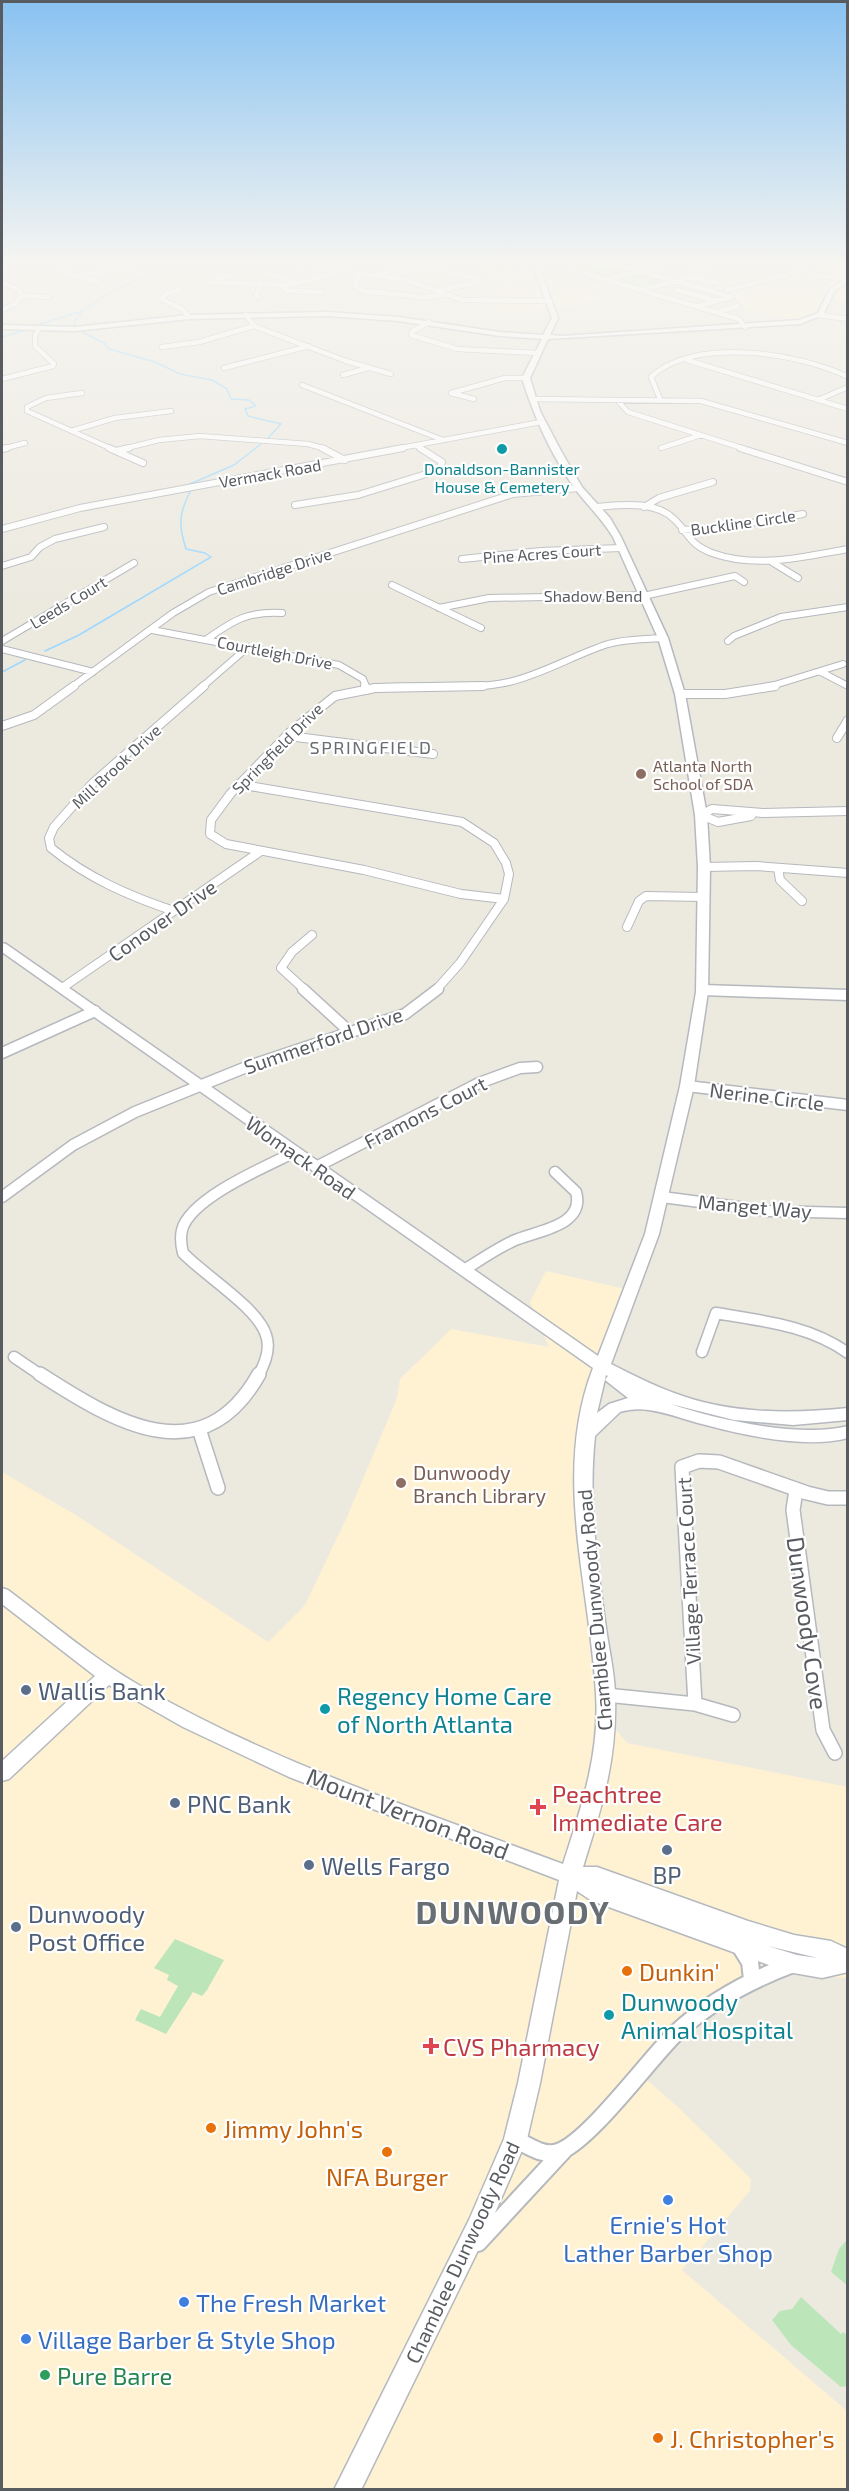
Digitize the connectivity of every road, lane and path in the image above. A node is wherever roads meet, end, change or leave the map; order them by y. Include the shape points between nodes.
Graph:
1 (504, 378) edge
2 (526, 378) edge
3 (652, 378) edge
4 (747, 378) edge
5 (302, 385) dead end
6 (848, 387) edge
7 (82, 393) dead end
8 (474, 399) dead end
9 (660, 399) junction
10 (532, 400) junction
11 (616, 400) junction
12 (818, 400) junction
13 (848, 408) edge
14 (171, 411) dead end
15 (541, 422) junction
16 (71, 432) junction
17 (701, 435) junction
18 (848, 438) edge
19 (443, 440) junction
20 (840, 441) junction
21 (25, 443) dead end
22 (848, 443) edge
23 (417, 446) junction
24 (661, 448) dead end
25 (2, 449) edge
26 (116, 451) junction
27 (345, 460) junction
28 (143, 464) dead end
29 (713, 482) dead end
30 (848, 482) edge
31 (579, 488) junction
32 (295, 505) dead end
33 (596, 507) junction
34 (644, 507) junction
35 (803, 514) dead end
36 (104, 527) dead end
37 (2, 529) edge
38 (682, 530) junction
39 (621, 548) junction
40 (848, 549) edge
41 (462, 559) dead end
42 (772, 561) junction
43 (134, 563) dead end
44 (2, 566) edge
45 (798, 578) dead end
46 (744, 582) dead end
47 (393, 585) dead end
48 (643, 595) junction
49 (848, 607) edge
50 (439, 608) junction
51 (282, 613) dead end
52 (481, 628) dead end
53 (152, 630) junction
54 (663, 638) junction
55 (207, 639) junction
56 (2, 641) edge
57 (729, 641) dead end
58 (248, 647) junction
59 (2, 649) edge
60 (843, 664) dead end
61 (93, 672) junction
62 (821, 672) junction
63 (848, 686) edge
64 (367, 690) junction
65 (680, 694) junction
66 (848, 720) edge
67 (2, 726) edge
68 (288, 736) junction
69 (837, 738) dead end
70 (433, 754) dead end
71 (238, 784) junction
72 (848, 811) edge
73 (701, 815) junction
74 (261, 851) junction
75 (704, 867) junction
76 (778, 868) junction
77 (848, 873) edge
78 (703, 897) junction
79 (504, 899) junction
80 (802, 901) dead end
81 (174, 911) junction
82 (627, 927) dead end
83 (312, 935) dead end
84 (2, 947) edge
85 (62, 988) junction
86 (702, 990) junction
87 (848, 994) edge
88 (95, 1011) junction
89 (350, 1032) junction
90 (2, 1053) edge
91 (537, 1067) dead end
92 (197, 1084) junction
93 (687, 1086) junction
94 (848, 1105) edge
95 (295, 1152) junction
96 (316, 1167) junction
97 (555, 1172) dead end
98 (2, 1197) edge
99 (662, 1197) junction
100 (848, 1213) edge
101 (464, 1270) junction
102 (702, 1352) dead end
103 (848, 1353) edge
104 (14, 1357) dead end
105 (601, 1366) junction
106 (656, 1405) junction
107 (848, 1414) edge
108 (199, 1429) junction
109 (588, 1432) junction
110 (848, 1432) edge
111 (218, 1488) dead end
112 (796, 1490) junction
113 (848, 1498) edge
114 (2, 1595) edge
115 (109, 1674) junction
116 (606, 1695) junction
117 (695, 1704) junction
118 (733, 1715) dead end
119 (835, 1753) dead end
120 (2, 1773) edge
121 (570, 1875) junction
122 (740, 1946) junction
123 (848, 1961) edge
124 (793, 1964) junction
125 (752, 1979) junction
126 (515, 2139) junction
127 (566, 2149) junction
128 (463, 2259) junction
129 (346, 2490) edge

1 - 8 street via 451,393
2 - 10 street, Chamblee Dunwoody Road
3 - 9 street
4 - 12 street
5 - 19 street
6 - 12 street
7 - 16 street via 45,399 27,407 32,414
9 - 11 street
9 - 20 street via 714,404
10 - 11 street
10 - 15 street, Chamblee Dunwoody Road
11 - 17 street via 628,412
12 - 13 street
14 - 16 street via 115,418
15 - 19 street, Vermack Road
15 - 31 street, Chamblee Dunwoody Road
16 - 26 street
17 - 24 street
17 - 30 street
18 - 20 street
19 - 23 street, Vermack Road
20 - 22 street
21 - 25 street
23 - 27 street, Vermack Road
23 - 32 street via 442,462 439,470 358,495
26 - 27 street via 159,440 200,436 308,444
26 - 28 street
27 - 37 street, Vermack Road via 80,508
29 - 34 street via 659,498
31 - 33 street, Chamblee Dunwoody Road
31 - 53 street, Cambridge Drive via 513,494 228,585 173,613
33 - 34 street
33 - 39 street, Chamblee Dunwoody Road
34 - 38 street via 673,517
35 - 38 street, Buckline Circle
36 - 44 street via 55,539 31,557
38 - 42 street via 691,541 712,553
39 - 41 street, Pine Acres Court
39 - 48 street, Chamblee Dunwoody Road
40 - 42 street
42 - 45 street
43 - 56 street, Leeds Court
46 - 48 street, Shadow Bend via 735,576
47 - 50 street
48 - 50 street, Shadow Bend via 489,598
48 - 54 street, Chamblee Dunwoody Road
49 - 57 street via 781,617
50 - 52 street
51 - 55 street, Courtleigh Drive via 259,611 241,615
53 - 55 street, Courtleigh Drive
53 - 61 street, Cambridge Drive
54 - 64 street, Springfield Drive via 609,644 498,684
54 - 65 street, Chamblee Dunwoody Road
55 - 58 street, Courtleigh Drive
58 - 64 street, Courtleigh Drive via 339,665 363,679
58 - 81 street, Mill Brook Drive via 93,783 49,838 51,848 89,875 123,894
59 - 61 street
60 - 62 street
61 - 67 street, Cambridge Drive via 34,715
62 - 63 street
62 - 65 street via 754,692
64 - 68 street, Springfield Drive via 322,702
65 - 73 street, Chamblee Dunwoody Road
66 - 69 street
68 - 70 street
68 - 71 street, Springfield Drive
71 - 74 street, Springfield Drive via 214,814 210,834 226,844
71 - 79 street, Summerford Drive via 439,816 478,829 501,851 509,870 510,887
72 - 73 street via 764,813 718,822
73 - 75 street, Chamblee Dunwoody Road
74 - 79 street, Springfield Drive via 364,870 461,894
74 - 81 street, Conover Drive
75 - 76 street
75 - 78 street, Chamblee Dunwoody Road
76 - 77 street
76 - 80 street via 780,880
78 - 82 street via 646,896 639,901
78 - 86 street, Chamblee Dunwoody Road
79 - 89 street, Summerford Drive via 430,998 405,1014
81 - 85 street, Conover Drive
83 - 89 street via 281,968
84 - 85 street, Womack Road
85 - 88 street, Womack Road
86 - 87 street
86 - 93 street, Chamblee Dunwoody Road
88 - 90 street
88 - 92 street, Womack Road
89 - 92 street, Summerford Drive
91 - 96 street, Framons Court via 520,1068 479,1083
92 - 95 street, Womack Road
92 - 98 street, Summerford Drive via 97,1131
93 - 94 street, Nerine Circle
93 - 99 street, Chamblee Dunwoody Road
95 - 96 street, Womack Road
95 - 108 street via 210,1198 182,1227 183,1253 249,1312 267,1340 262,1371 248,1392 218,1420
96 - 101 street, Womack Road
97 - 101 street via 576,1188 579,1199 567,1219 520,1237
99 - 100 street, Manget Way via 769,1211
99 - 105 street, Chamblee Dunwoody Road via 652,1234
101 - 105 street, Womack Road
102 - 103 street via 716,1313 818,1335 834,1341
104 - 108 street via 87,1403 133,1424 158,1432
105 - 106 street via 616,1383
105 - 107 street via 670,1398 734,1414 793,1419
105 - 109 street, Chamblee Dunwoody Road
106 - 109 street via 620,1404
106 - 110 street via 778,1432 818,1437
108 - 111 street
109 - 116 street, Chamblee Dunwoody Road via 583,1469 585,1537
112 - 113 street, Village Terrace Court
112 - 117 street, Village Terrace Court via 738,1467 707,1461 682,1467
112 - 119 street, Dunwoody Cove via 793,1510 823,1730
114 - 115 street, Mount Vernon Road
115 - 120 street
115 - 121 street, Mount Vernon Road via 137,1693 251,1751
116 - 117 street
116 - 121 street, Chamblee Dunwoody Road via 602,1771
117 - 118 street
121 - 122 street via 599,1895
121 - 123 street, Mount Vernon Road via 597,1876 748,1930 831,1951
121 - 126 street, Chamblee Dunwoody Road
122 - 124 street
122 - 125 street via 750,1962
123 - 124 street via 832,1969
124 - 125 street
125 - 127 street via 714,2001 674,2035
126 - 127 street via 543,2152
126 - 128 street, Chamblee Dunwoody Road
127 - 128 street
128 - 129 street, Chamblee Dunwoody Road

